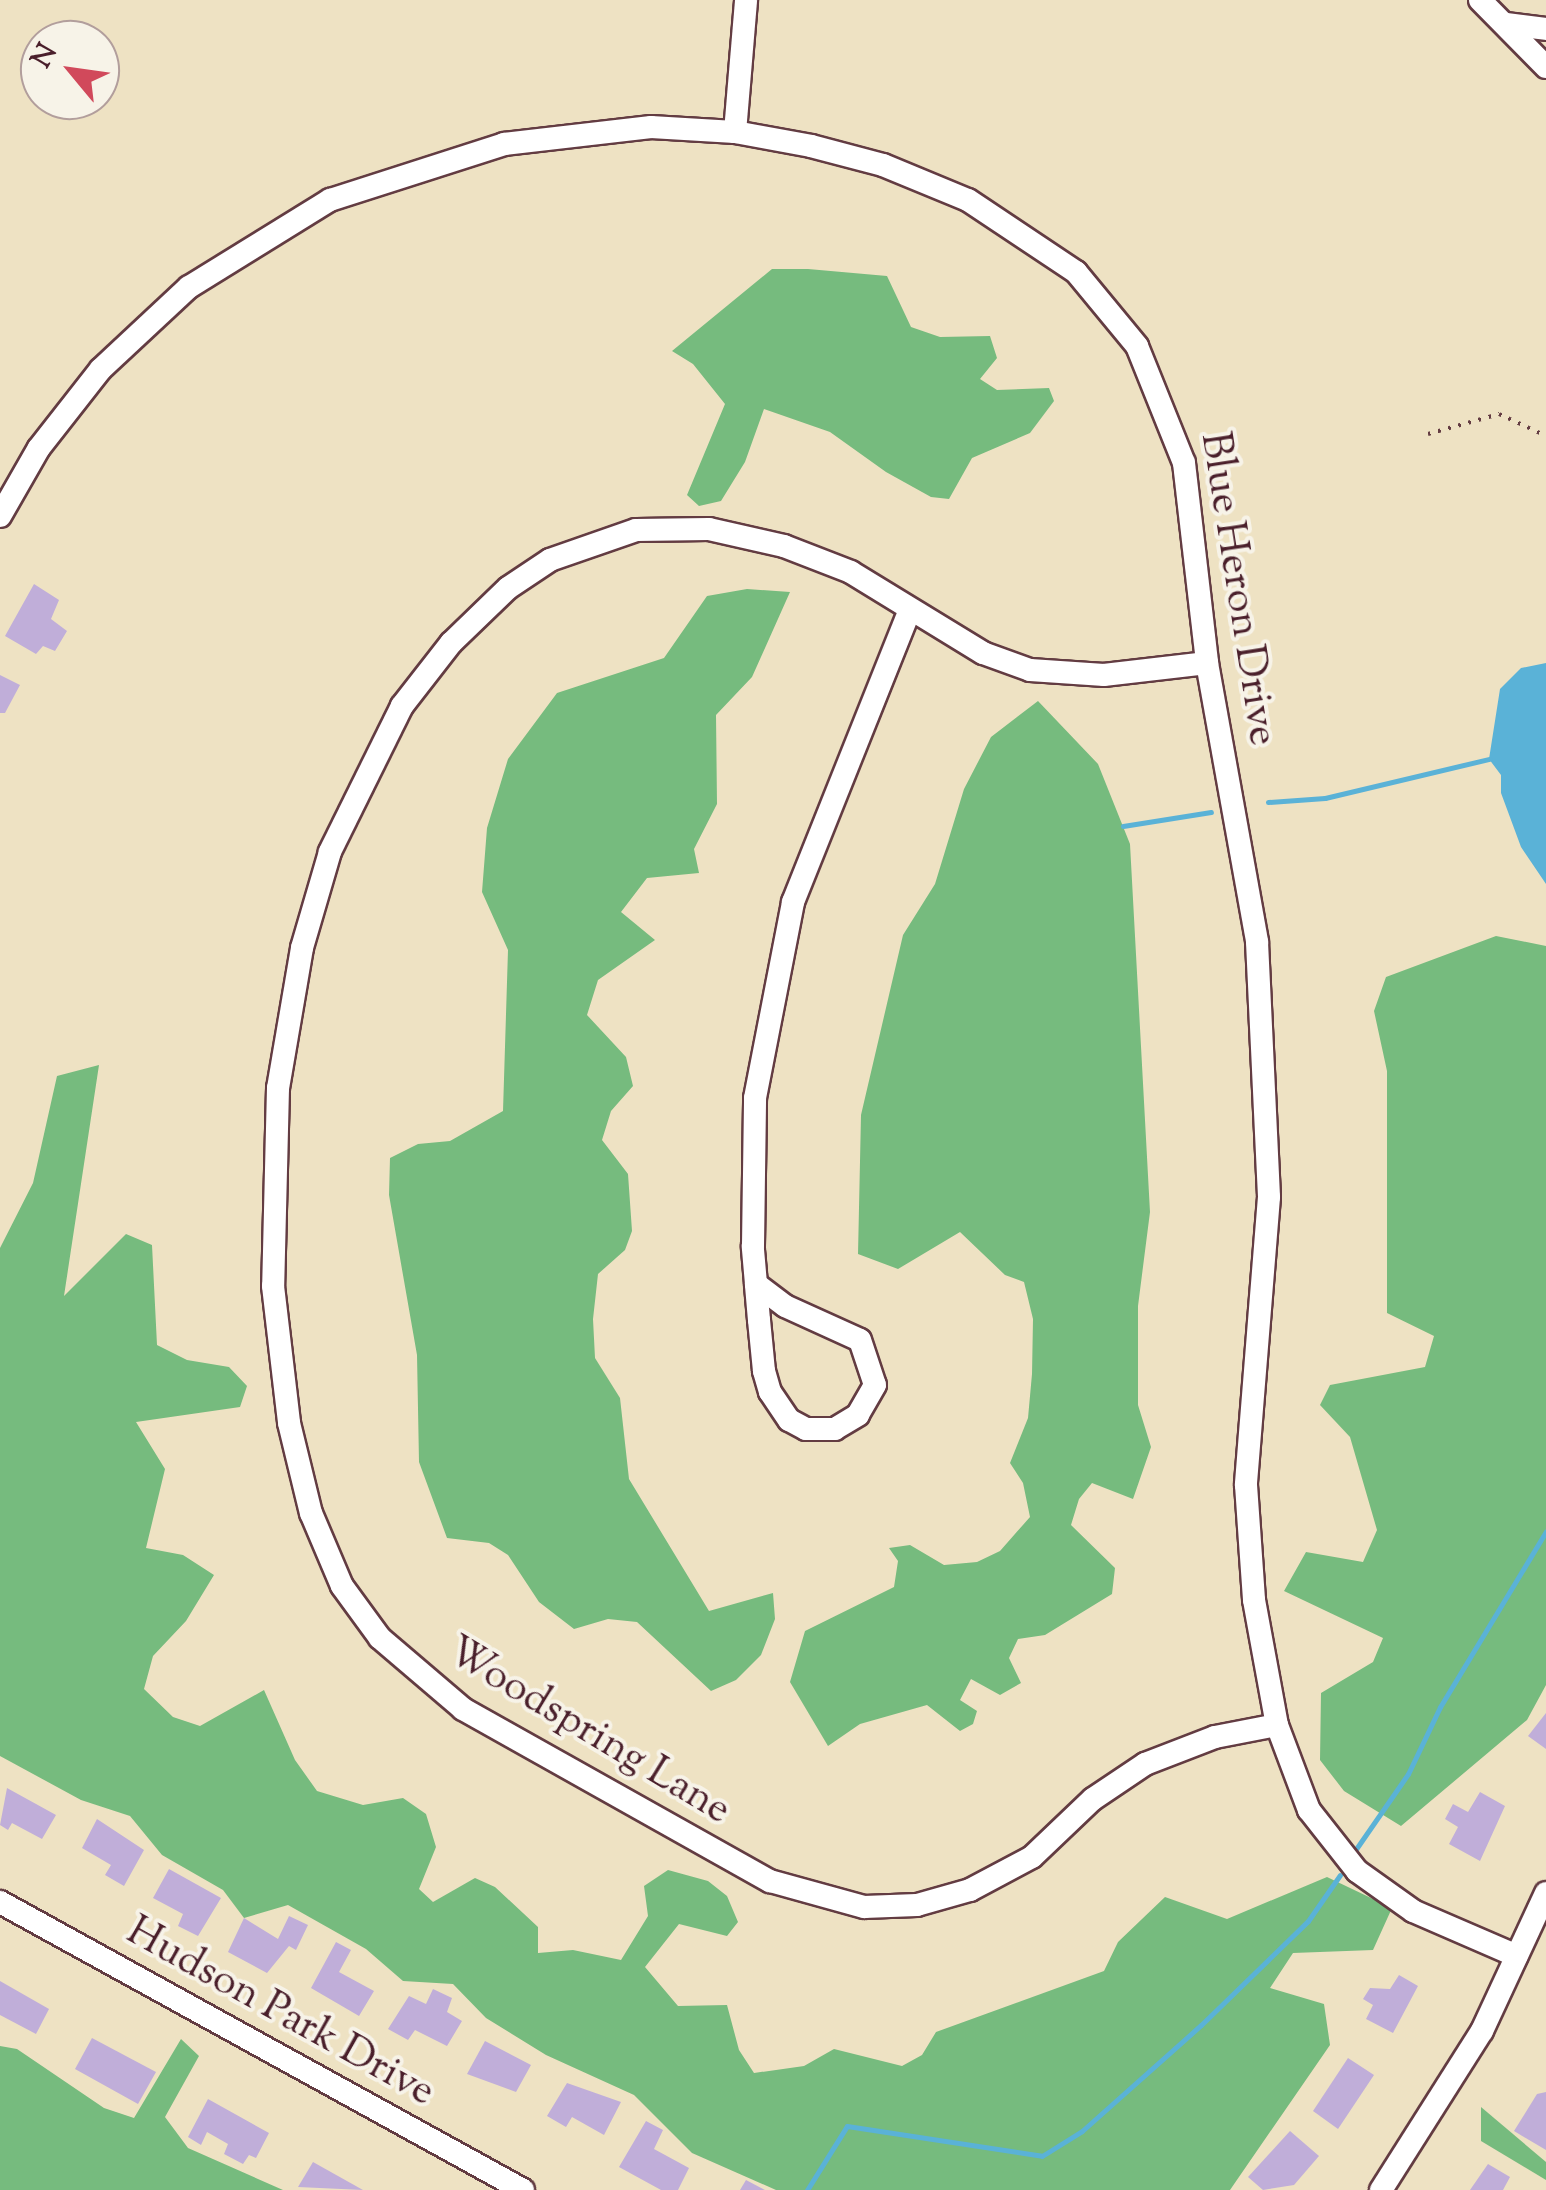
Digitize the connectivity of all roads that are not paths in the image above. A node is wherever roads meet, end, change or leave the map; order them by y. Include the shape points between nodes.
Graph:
1 (746, 0) edge
2 (1480, 0) edge
3 (1506, 24) junction
4 (1546, 29) edge
5 (1546, 67) edge
6 (735, 132) junction
7 (0, 516) edge
8 (910, 608) junction
9 (1207, 664) junction
10 (756, 1284) junction
11 (1277, 1724) junction
12 (1546, 1892) edge
13 (0, 1902) edge
14 (1517, 1956) junction
15 (523, 2190) edge
16 (1381, 2190) edge

1 - 6 street
2 - 3 street
3 - 4 street
3 - 5 street
6 - 7 street, Blue Heron Drive via 632,128 539,138 379,179 330,200 261,238 144,326 39,448
6 - 9 street, Blue Heron Drive via 883,165 968,200 1046,246 1104,299 1155,380 1184,463
8 - 9 street, Woodspring Lane via 983,654 1046,674
8 - 10 street via 805,864 778,962 755,1098
8 - 11 street, Woodspring Lane via 851,572 757,538 709,529 636,530 582,545 508,588 451,643 402,706 330,852 302,948 278,1088 273,1286 289,1423 310,1513 342,1586 380,1638 432,1688 718,1852 823,1899 899,1907 970,1890 1032,1857 1093,1799 1144,1764 1215,1737
9 - 11 street, Blue Heron Drive via 1257,942 1268,1078 1269,1197 1246,1485 1254,1600
10 - 10 street via 764,1370 778,1409 806,1428 824,1430 858,1415 875,1385 860,1340 785,1306
11 - 14 street, Blue Heron Drive via 1309,1810 1357,1871 1413,1911
12 - 14 street
13 - 15 street, Hudson Park Drive
14 - 16 street via 1434,2116

